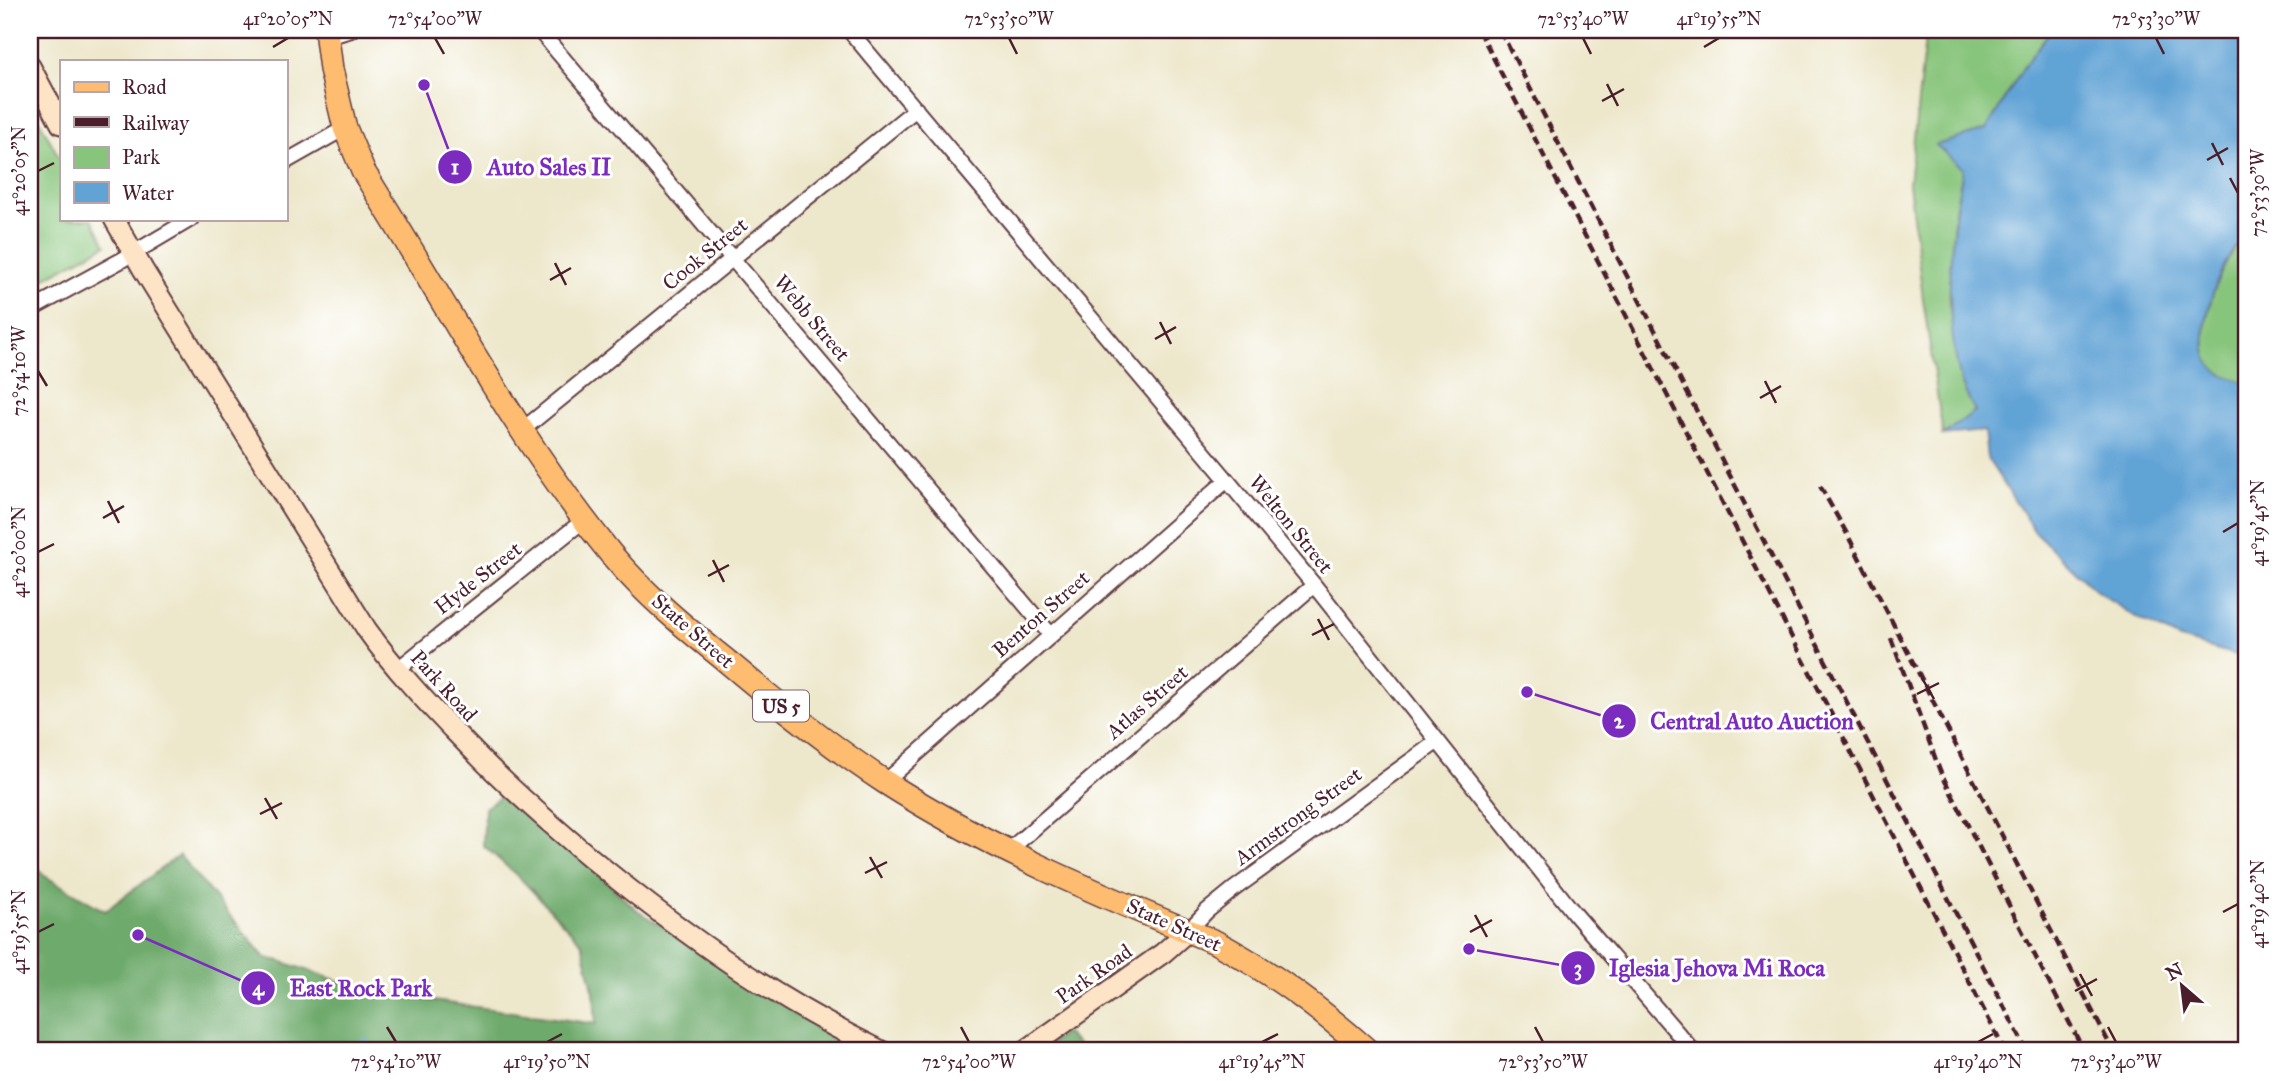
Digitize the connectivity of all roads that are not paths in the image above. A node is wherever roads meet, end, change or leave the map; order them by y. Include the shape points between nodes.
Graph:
1 (351, 30) edge
2 (539, 30) edge
3 (849, 30) edge
4 (326, 33) edge
5 (30, 66) edge
6 (916, 109) junction
7 (60, 122) edge
8 (345, 128) junction
9 (287, 161) edge
10 (115, 220) edge
11 (189, 220) edge
12 (134, 253) junction
13 (734, 257) junction
14 (30, 310) edge
15 (521, 431) junction
16 (1227, 480) junction
17 (584, 520) junction
18 (1314, 585) junction
19 (1050, 634) junction
20 (398, 669) junction
21 (1438, 741) junction
22 (885, 782) junction
23 (1008, 851) junction
24 (1188, 931) junction
25 (882, 1051) edge
26 (1025, 1051) edge
27 (1368, 1051) edge
28 (1693, 1051) edge

1 - 4 street
2 - 13 street, Webb Street
3 - 6 street, Welton Street
4 - 8 main road, State Street / US 5
5 - 7 main road
6 - 13 street, Cook Street
6 - 16 street, Welton Street
8 - 9 street
8 - 15 main road, State Street / US 5 via 363,171
10 - 12 main road, Park Road
11 - 12 street
12 - 14 street
12 - 20 main road, Park Road via 344,594
13 - 15 street, Cook Street
13 - 19 street, Webb Street
15 - 17 main road, State Street / US 5
16 - 18 street, Welton Street
16 - 19 street, Benton Street
17 - 20 street, Hyde Street
17 - 22 main road, State Street / US 5 via 614,557 695,636 814,732
18 - 21 street, Welton Street
18 - 23 street, Atlas Street
19 - 22 street, Benton Street
20 - 25 main road, Park Road via 520,798 674,925 794,1005
21 - 24 street, Armstrong Street via 1234,889
21 - 28 street, Welton Street via 1573,912
22 - 23 main road, State Street / US 5
23 - 24 main road, State Street / US 5
24 - 26 main road, Park Road
24 - 27 main road, State Street / US 5 via 1238,954 1288,986

